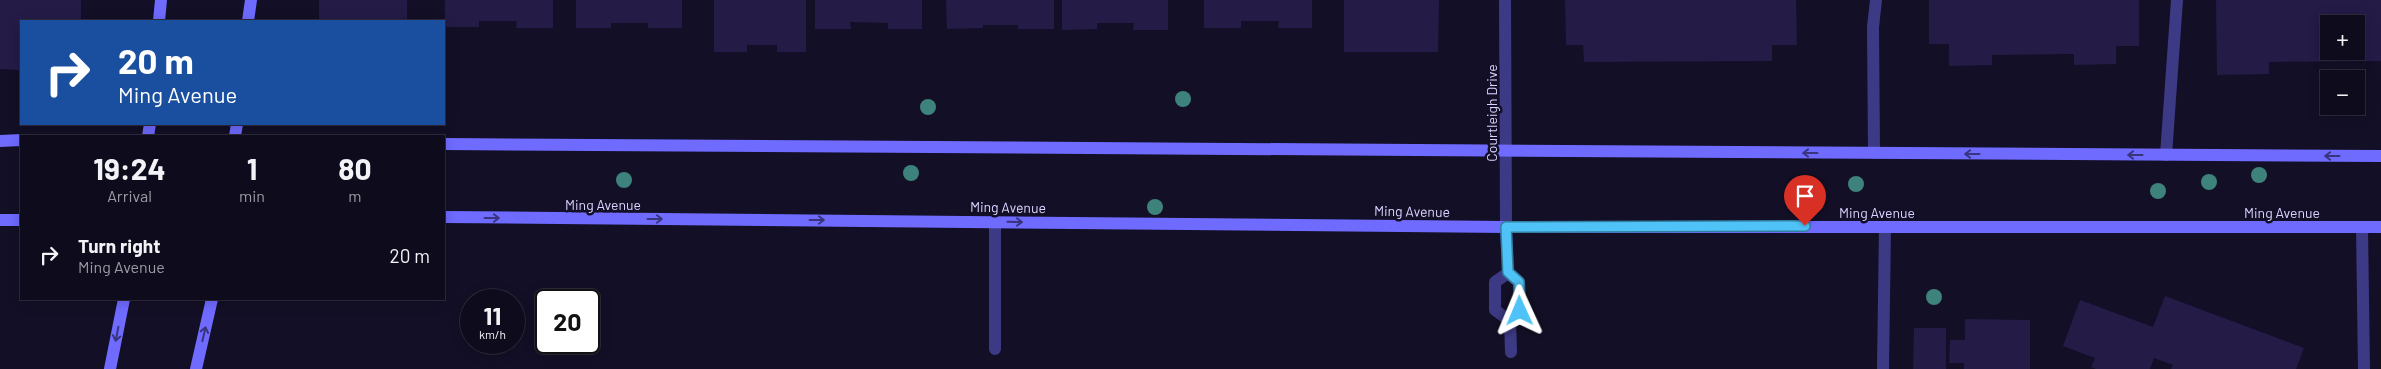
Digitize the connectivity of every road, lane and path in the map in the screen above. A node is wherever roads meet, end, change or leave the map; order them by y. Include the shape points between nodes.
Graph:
1 (161, 0) edge
2 (251, 0) edge
3 (1505, 0) edge
4 (1876, 0) edge
5 (2177, 0) edge
6 (159, 20) edge
7 (248, 20) edge
8 (20, 140) edge
9 (0, 141) edge
10 (445, 144) edge
11 (1506, 152) junction
12 (1874, 154) junction
13 (2166, 155) junction
14 (2381, 156) edge
15 (445, 217) edge
16 (0, 220) edge
17 (20, 220) edge
18 (995, 222) junction
19 (1884, 226) junction
20 (1506, 227) junction
21 (2362, 228) junction
22 (2381, 228) edge
23 (1508, 272) junction
24 (124, 300) edge
25 (212, 300) edge
26 (1510, 320) junction
27 (995, 349) dead end
28 (1511, 352) dead end
29 (110, 369) edge
30 (196, 369) edge
31 (1883, 369) edge
32 (2364, 369) edge

1 - 6 main road
2 - 7 main road
3 - 11 street, Courtleigh Drive
4 - 12 street via 1873,27
5 - 13 street
8 - 9 main road
10 - 11 main road
12 -> 11 main road
11 - 20 street, Courtleigh Drive
13 -> 12 main road
14 -> 13 main road
15 -> 18 main road, Ming Avenue
16 - 17 main road
18 -> 20 main road, Ming Avenue
18 - 27 street
19 - 20 main road, Ming Avenue
19 - 21 main road, Ming Avenue
19 - 31 street
20 - 23 street, Courtleigh Drive
21 - 22 main road, Ming Avenue
21 - 32 street
23 - 26 street via 1519,282 1520,311
23 - 26 street via 1495,282 1495,310
24 -> 29 main road
30 -> 25 main road
26 - 28 street

